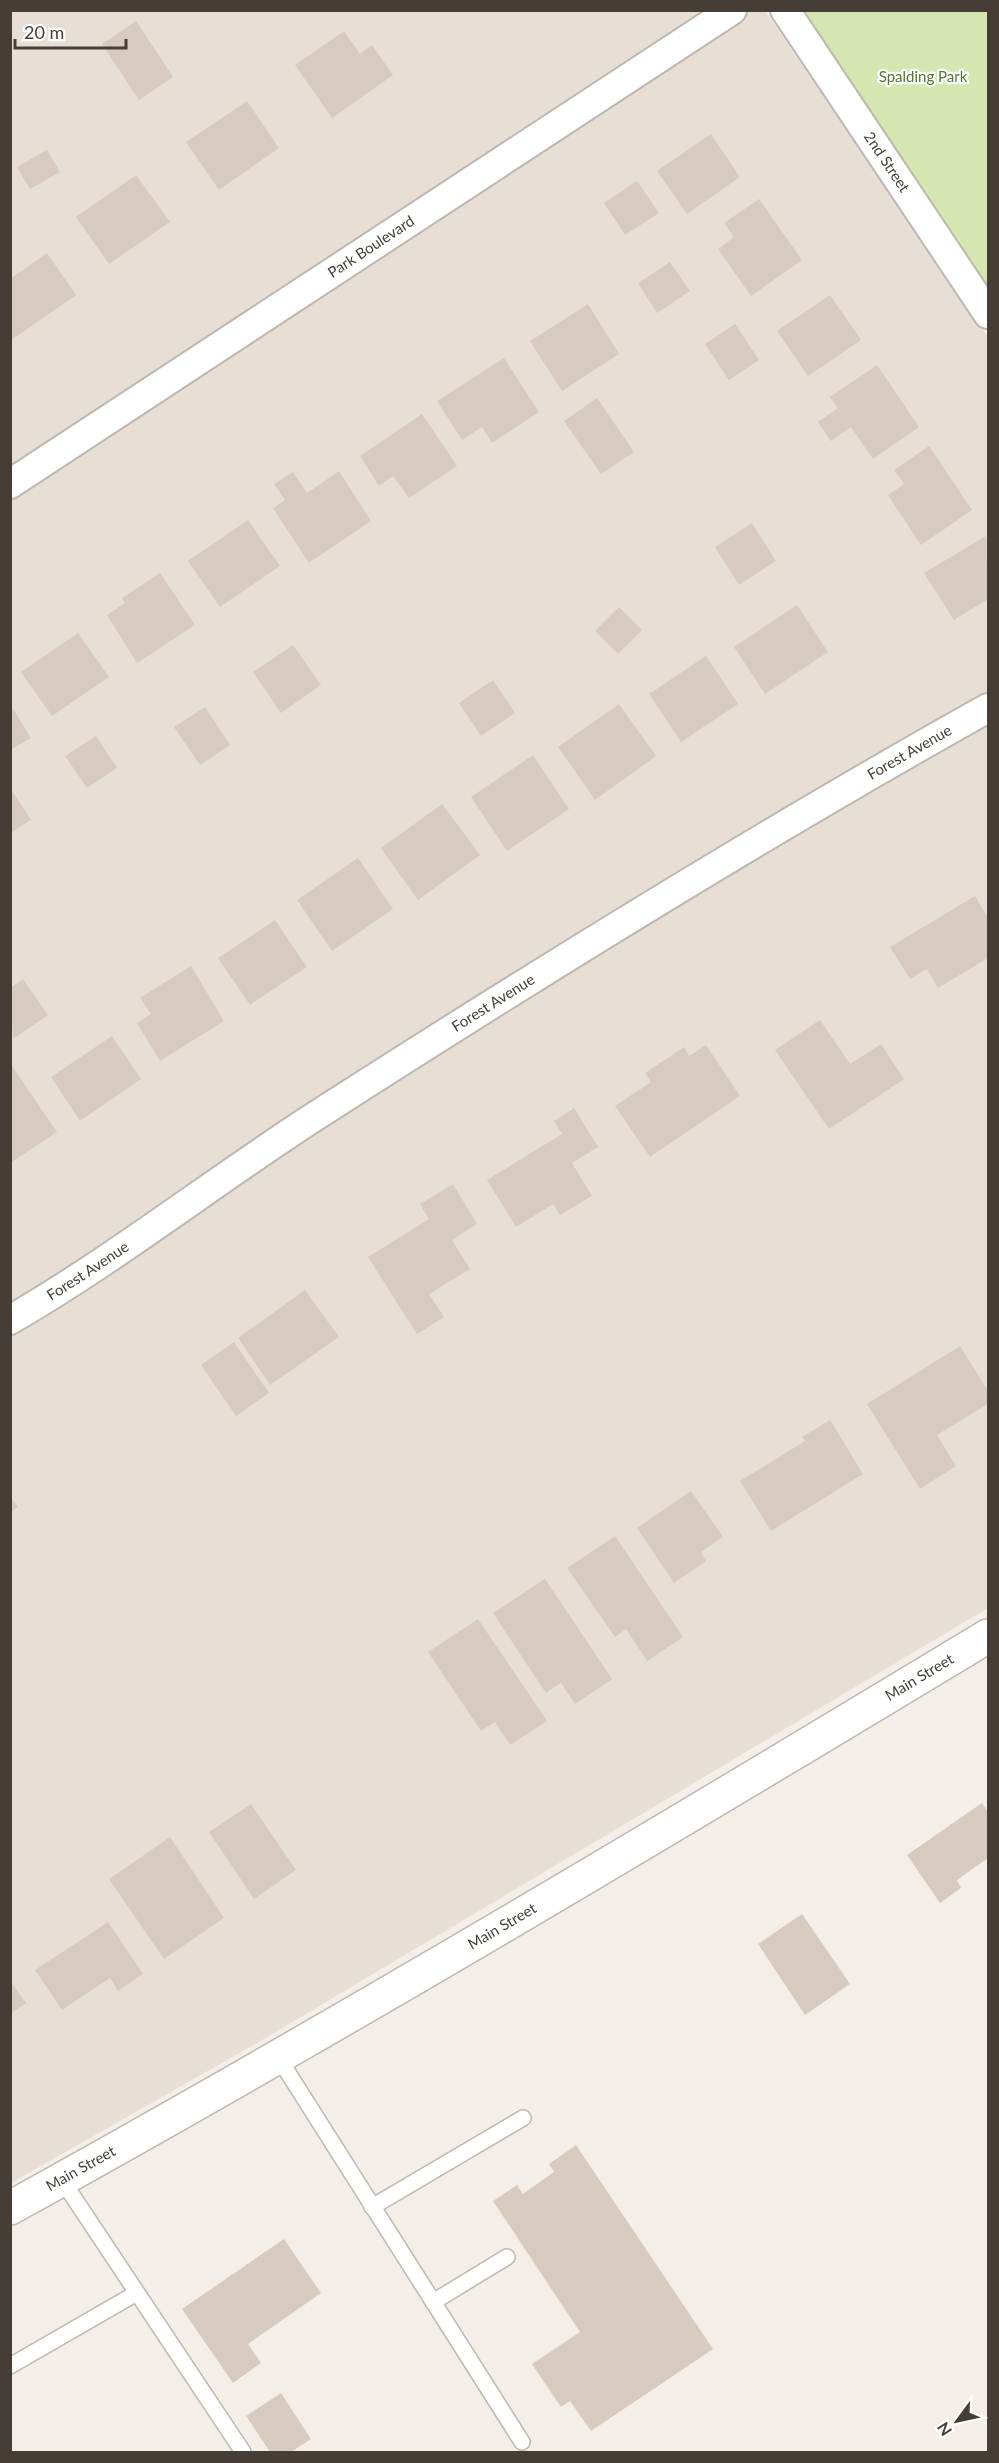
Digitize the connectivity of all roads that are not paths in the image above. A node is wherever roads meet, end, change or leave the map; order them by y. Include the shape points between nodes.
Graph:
1 (732, 10) edge
2 (785, 10) edge
3 (988, 314) edge
4 (10, 484) edge
5 (988, 708) edge
6 (10, 1320) edge
7 (988, 1636) edge
8 (278, 2057) junction
9 (523, 2118) dead end
10 (62, 2180) junction
11 (372, 2207) junction
12 (10, 2208) edge
13 (507, 2257) dead end
14 (135, 2294) junction
15 (433, 2301) junction
16 (10, 2366) edge
17 (522, 2442) dead end
18 (243, 2452) edge

1 - 4 street, Park Boulevard
2 - 3 street, 2nd Street
5 - 6 street, Forest Avenue via 591,940 311,1119
7 - 8 street, Main Street
8 - 10 street, Main Street
8 - 11 lane
9 - 11 lane
10 - 12 street, Main Street
10 - 14 lane
11 - 15 lane
13 - 15 lane
14 - 16 lane
14 - 18 lane
15 - 17 lane

